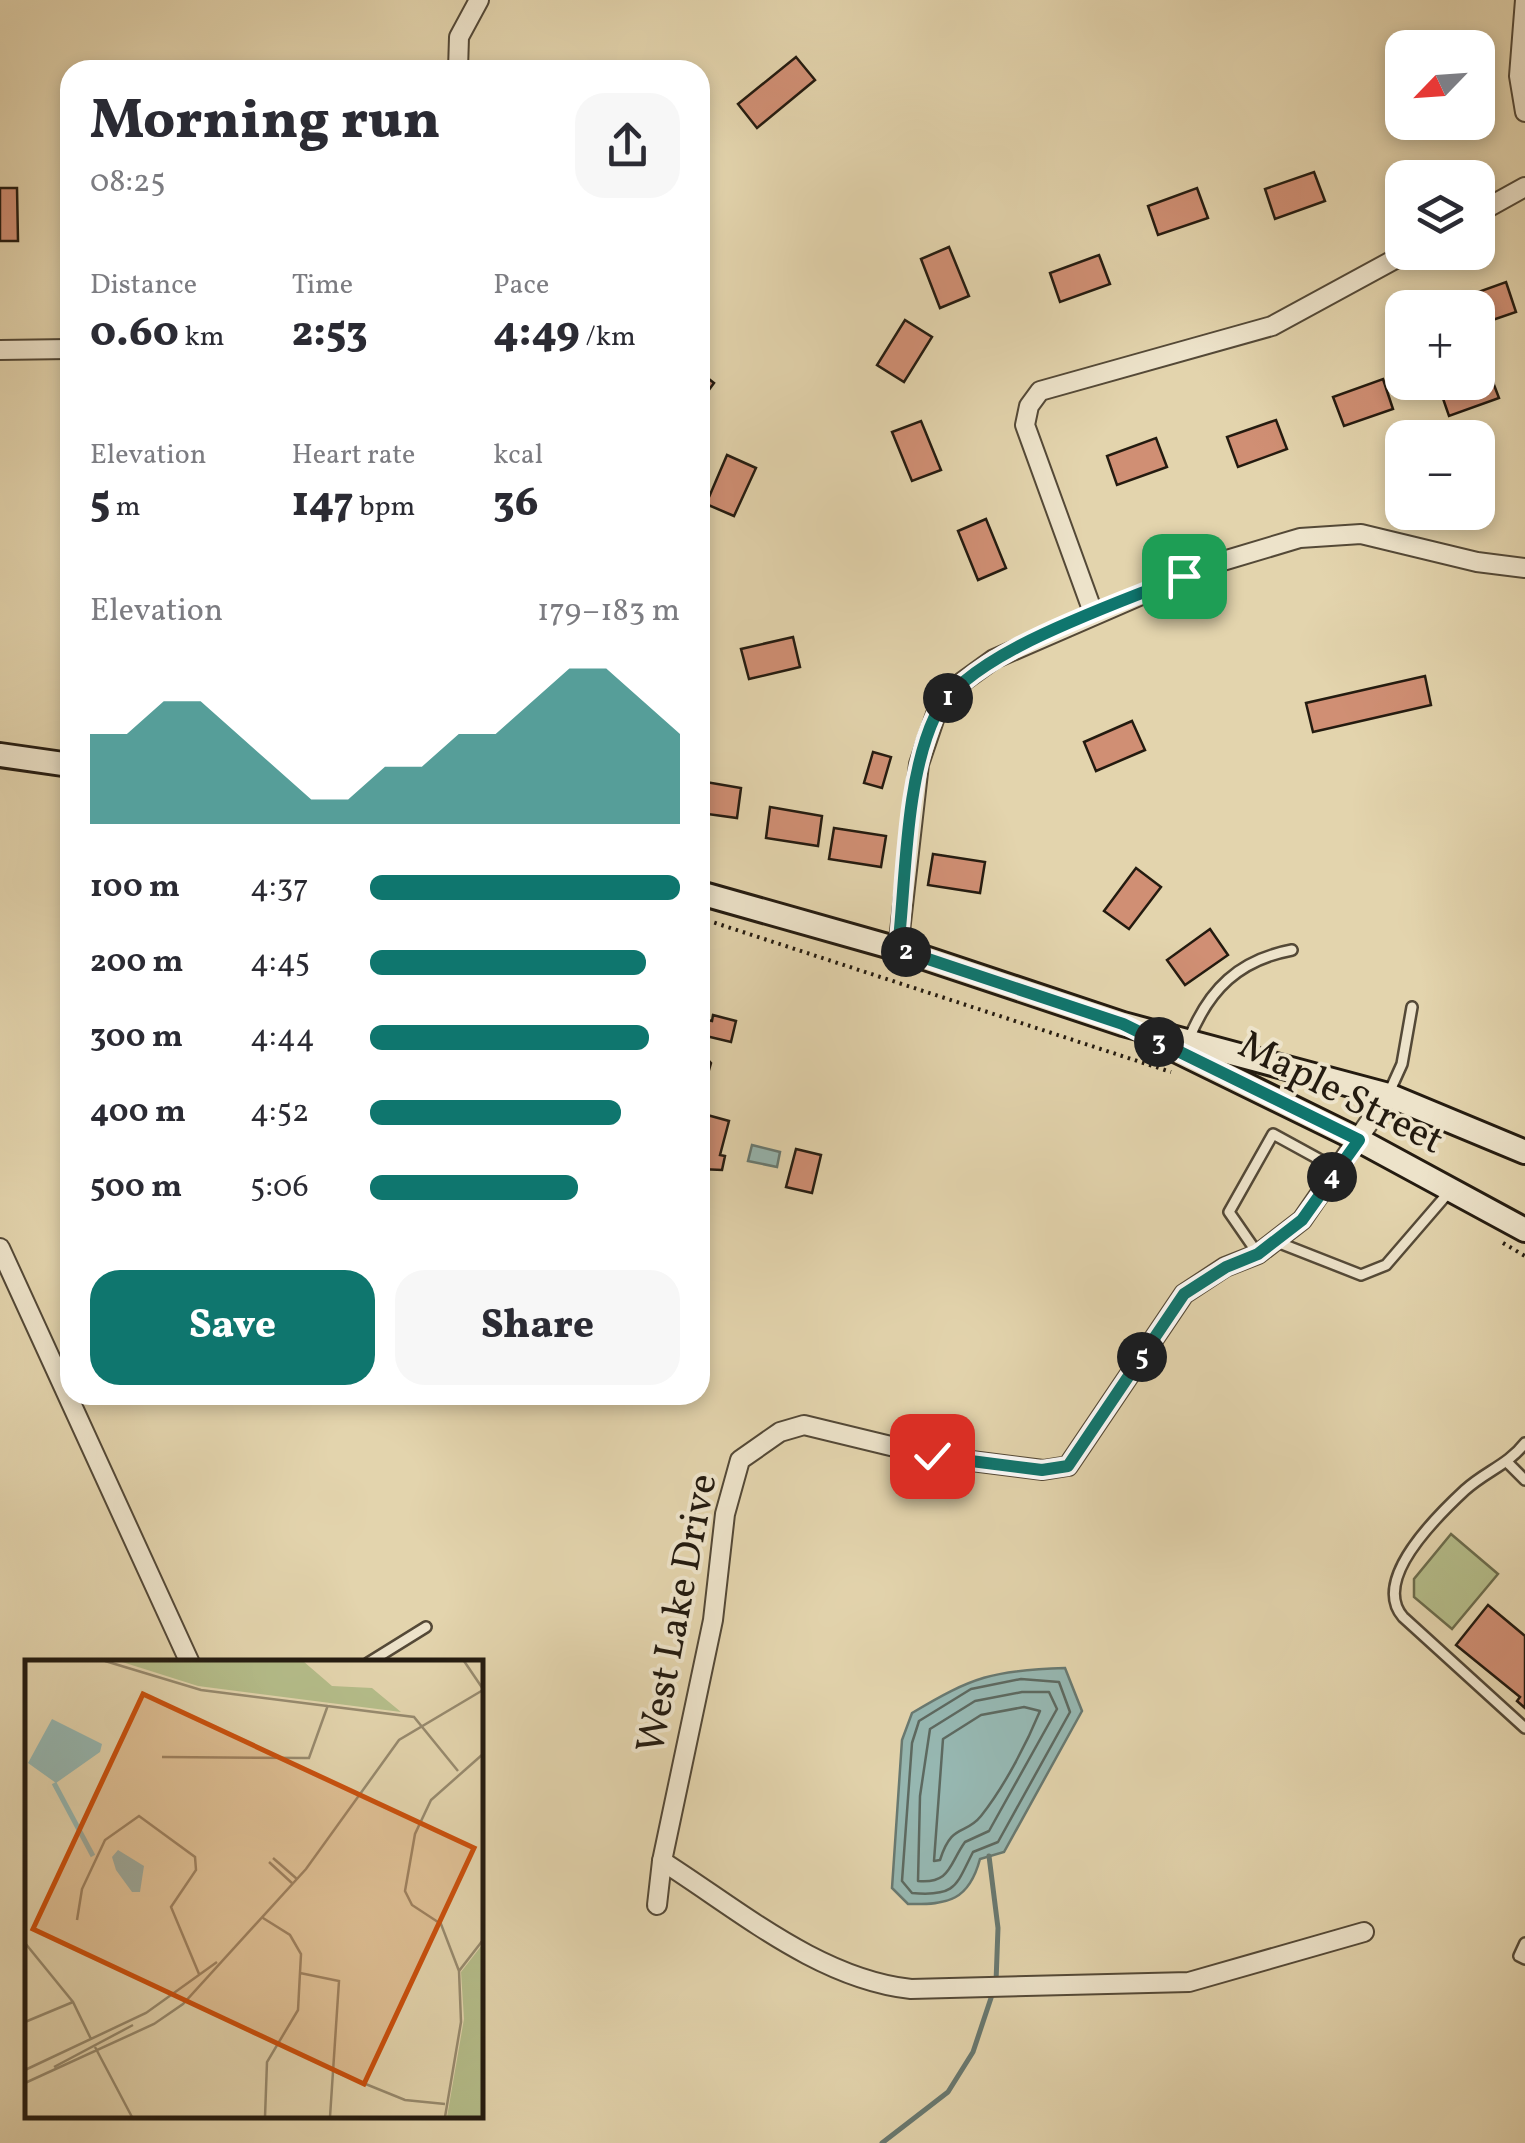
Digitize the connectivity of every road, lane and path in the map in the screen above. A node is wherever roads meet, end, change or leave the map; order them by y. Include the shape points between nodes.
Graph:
1 (479, 0) edge
2 (1525, 0) edge
3 (458, 60) edge
4 (1525, 112) edge
5 (1525, 186) edge
6 (1495, 203) edge
7 (1385, 265) edge
8 (60, 349) edge
9 (0, 350) edge
10 (1525, 568) edge
11 (1094, 615) junction
12 (0, 755) edge
13 (60, 763) edge
14 (710, 896) edge
15 (710, 921) edge
16 (898, 949) junction
17 (1292, 950) dead end
18 (1412, 1008) dead end
19 (1123, 1024) junction
20 (1188, 1041) junction
21 (1177, 1074) dead end
22 (1388, 1095) junction
23 (1359, 1140) junction
24 (1525, 1152) edge
25 (1337, 1170) junction
26 (1451, 1188) junction
27 (1525, 1230) edge
28 (1496, 1239) dead end
29 (1274, 1241) junction
30 (0, 1248) edge
31 (1258, 1254) junction
32 (1525, 1256) edge
33 (60, 1379) edge
34 (72, 1405) edge
35 (1525, 1443) edge
36 (1509, 1464) junction
37 (1525, 1480) edge
38 (426, 1628) dead end
39 (189, 1660) edge
40 (373, 1660) edge
41 (1525, 1728) edge
42 (662, 1861) junction
43 (657, 1905) dead end
44 (1364, 1932) dead end
45 (1525, 1943) edge
46 (1525, 1959) edge

1 - 3 street via 459,37
2 - 4 street via 1519,76
5 - 6 street
7 - 11 street via 1272,326 1040,391 1025,425
8 - 9 street
10 - 11 street via 1361,534 1300,538 1213,564
11 - 16 street via 994,658 958,684 936,714 919,764
12 - 13 main road
14 - 16 main road, Maple Street
15 - 21 path
16 - 19 main road, Maple Street
17 - 20 lane via 1268,955 1217,985
18 - 22 lane via 1402,1064
19 - 20 main road, Maple Street
19 - 23 main road, Maple Street
20 - 22 main road, Maple Street
22 - 23 street, West Lake Drive
22 - 24 main road, Maple Street
23 - 25 street, West Lake Drive
23 - 26 main road, Maple Street
25 - 29 street, West Lake Drive via 1302,1220
25 - 31 lane via 1273,1134 1229,1212
26 - 27 main road, Maple Street
26 - 29 lane via 1386,1264 1361,1275
28 - 32 path
29 - 31 street, West Lake Drive
30 - 33 street
31 - 42 street, West Lake Drive via 1184,1294 1068,1466 1042,1470 932,1456 804,1425 780,1432 740,1460
34 - 39 street
35 - 36 lane
36 - 37 lane
36 - 41 lane via 1464,1491 1428,1532 1395,1575 1392,1599
38 - 40 lane
42 - 43 street
42 - 44 street via 789,1943 872,1985 911,1989 1190,1982
45 - 46 lane via 1519,1956

